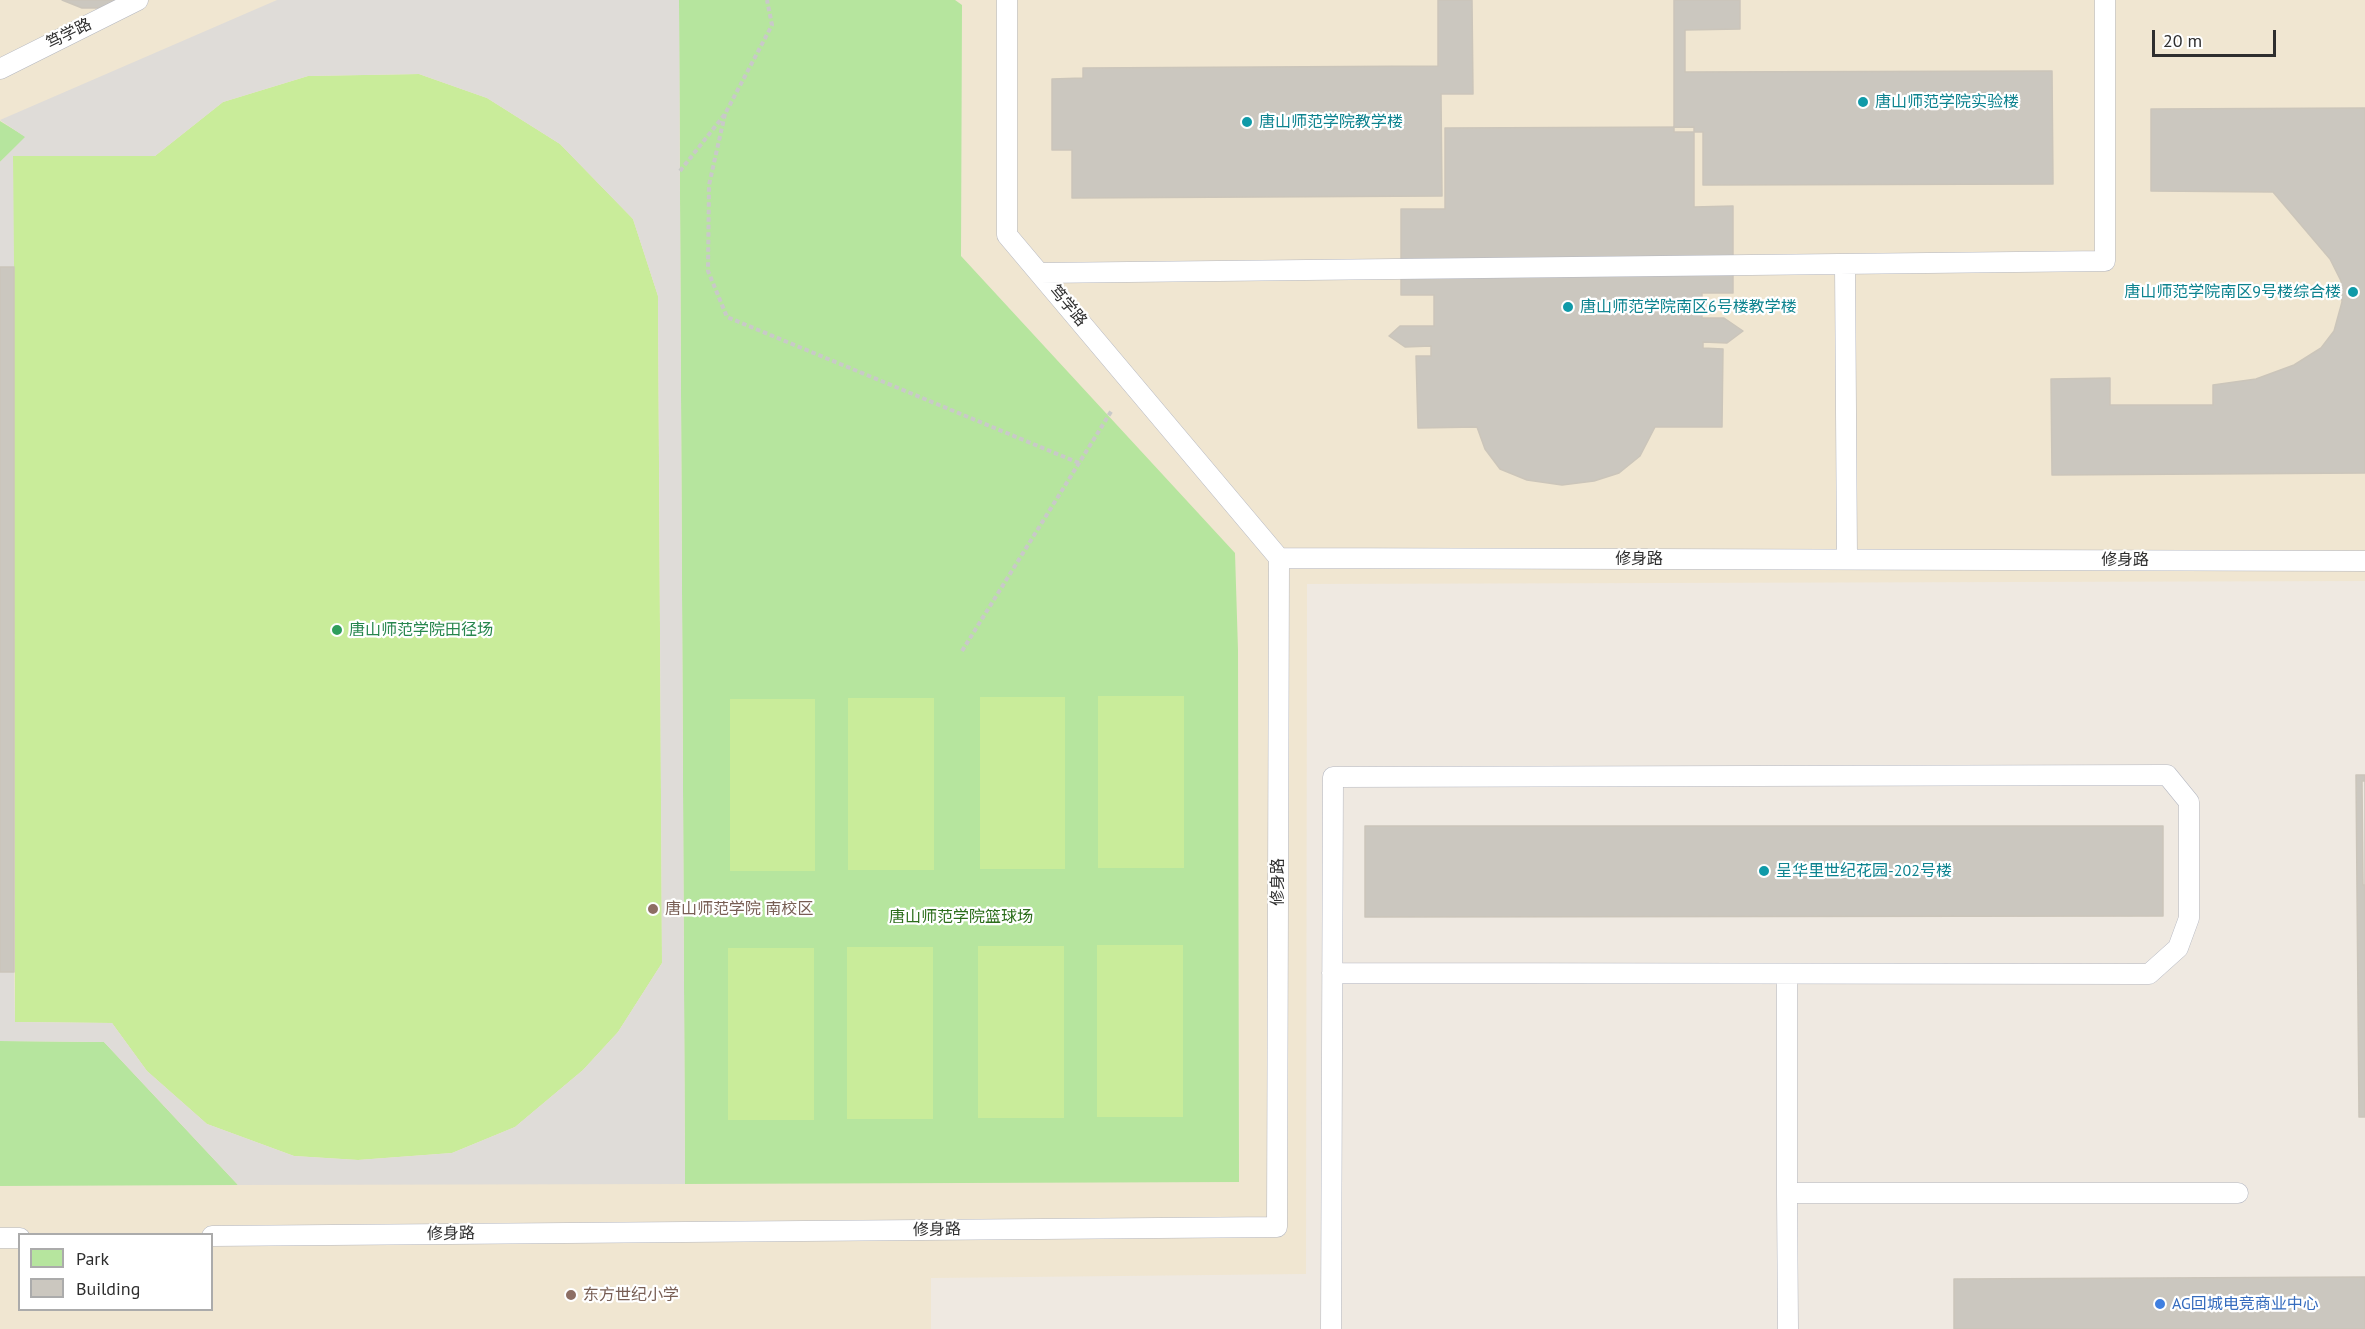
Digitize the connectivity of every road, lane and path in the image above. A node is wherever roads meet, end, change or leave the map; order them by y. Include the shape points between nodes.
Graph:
1 (138, 0) edge
2 (767, 0) edge
3 (1008, 0) edge
4 (2105, 0) edge
5 (0, 69) edge
6 (725, 114) junction
7 (680, 171) dead end
8 (1845, 264) junction
9 (1040, 273) junction
10 (1130, 380) junction
11 (1079, 463) junction
12 (1279, 558) junction
13 (1847, 560) junction
14 (2365, 561) edge
15 (962, 651) dead end
16 (1332, 973) junction
17 (1787, 974) junction
18 (1787, 1194) junction
19 (2238, 1194) dead end
20 (213, 1236) edge
21 (0, 1238) edge
22 (18, 1238) edge
23 (1331, 1329) edge
24 (1788, 1329) edge

1 - 5 lane, 笃学路
2 - 6 path via 772,25
3 - 9 lane, 笃学路 via 1007,235
4 - 8 lane via 2105,261
6 - 7 path
6 - 11 path via 709,185 708,271 727,317
8 - 9 lane
8 - 13 lane
9 - 10 lane, 笃学路
10 - 11 path
10 - 12 lane, 笃学路
11 - 15 path
12 - 13 lane, 修身路
12 - 20 lane, 修身路 via 1277,1227
13 - 14 lane, 修身路
16 - 17 lane
16 - 17 lane via 1333,777 2167,774 2189,802 2189,918 2178,948 2149,974
16 - 23 lane
17 - 18 lane
18 - 19 lane
18 - 24 lane
21 - 22 lane

